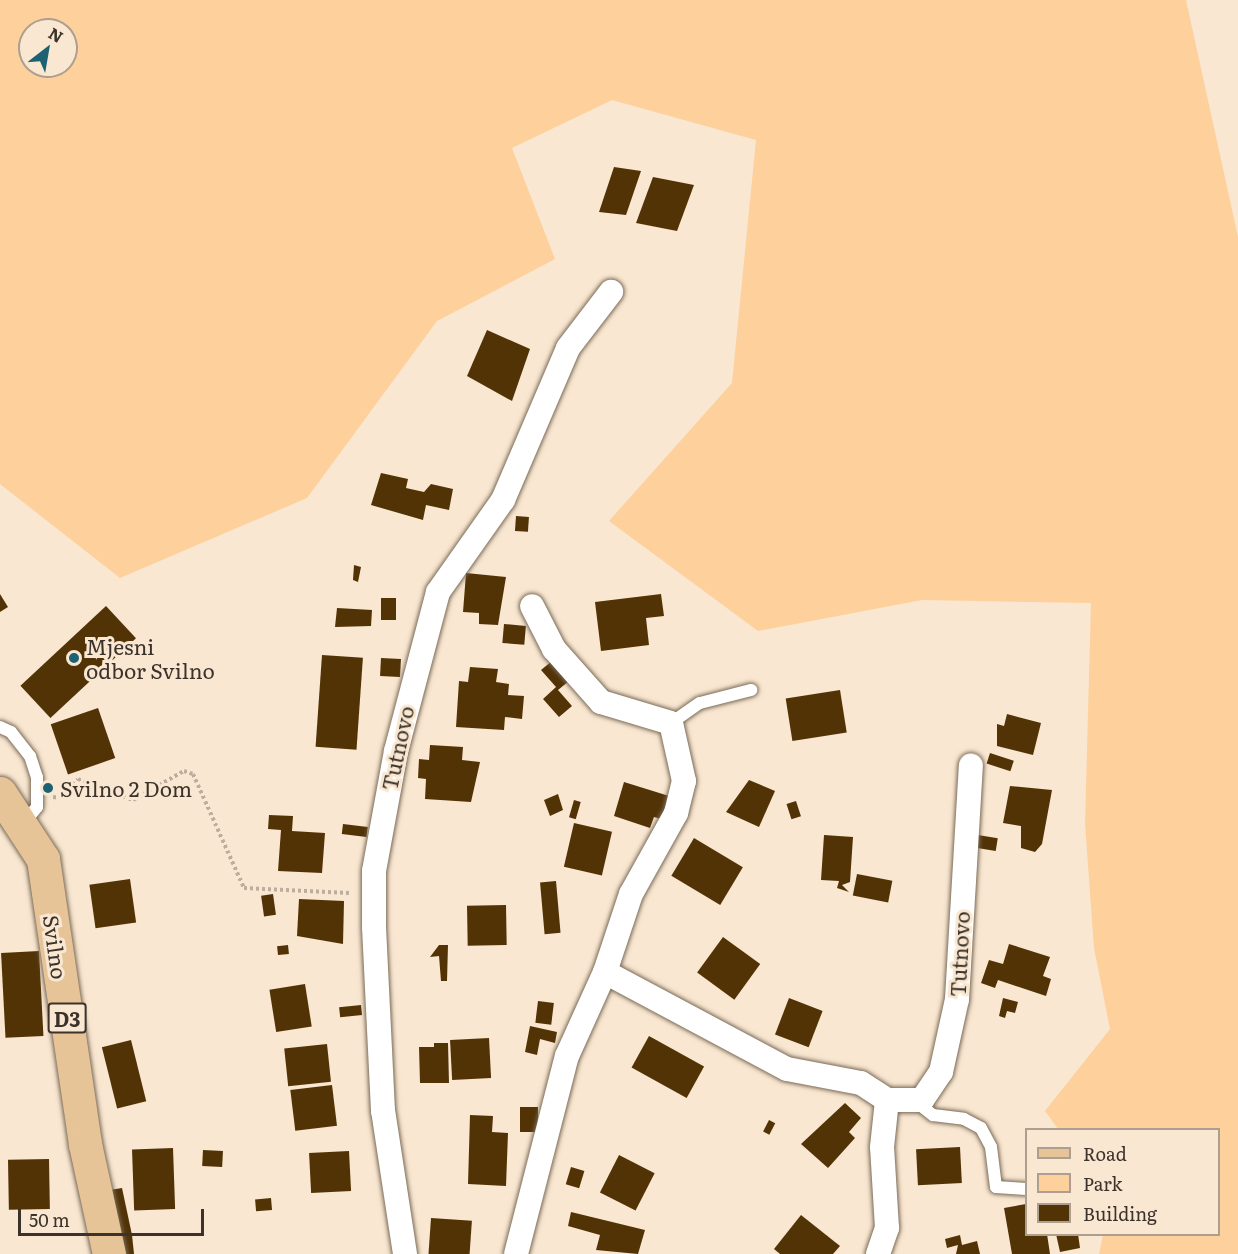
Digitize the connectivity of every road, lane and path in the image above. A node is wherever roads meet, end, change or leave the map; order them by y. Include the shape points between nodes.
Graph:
1 (611, 292) dead end
2 (532, 606) dead end
3 (751, 690) dead end
4 (671, 723) junction
5 (0, 727) edge
6 (971, 765) dead end
7 (0, 793) edge
8 (61, 798) dead end
9 (24, 824) junction
10 (360, 893) dead end
11 (605, 972) junction
12 (887, 1101) junction
13 (914, 1101) junction
14 (1025, 1189) edge
15 (109, 1254) edge
16 (405, 1254) edge
17 (516, 1254) edge
18 (878, 1254) edge

1 - 16 street, Tutnovo via 567,348 503,500 438,592 396,751 374,871 374,927 383,1111
2 - 4 street via 554,649 601,702
3 - 4 lane via 700,703
4 - 11 street via 684,781 676,813 631,894
5 - 9 lane via 11,732 30,756 37,777 37,807
6 - 13 street, Tutnovo via 957,999 941,1072 922,1100
7 - 9 main road, Svilno / D3
8 - 10 path via 78,779 133,800 184,771 193,774 244,888
9 - 15 main road, Svilno / D3 via 43,859 85,1144
11 - 12 street via 752,1054 787,1069 861,1083
11 - 17 street via 567,1056
12 - 13 street
12 - 18 street via 882,1158 887,1228
13 - 14 lane via 933,1114 964,1119 981,1128 991,1147 996,1187

